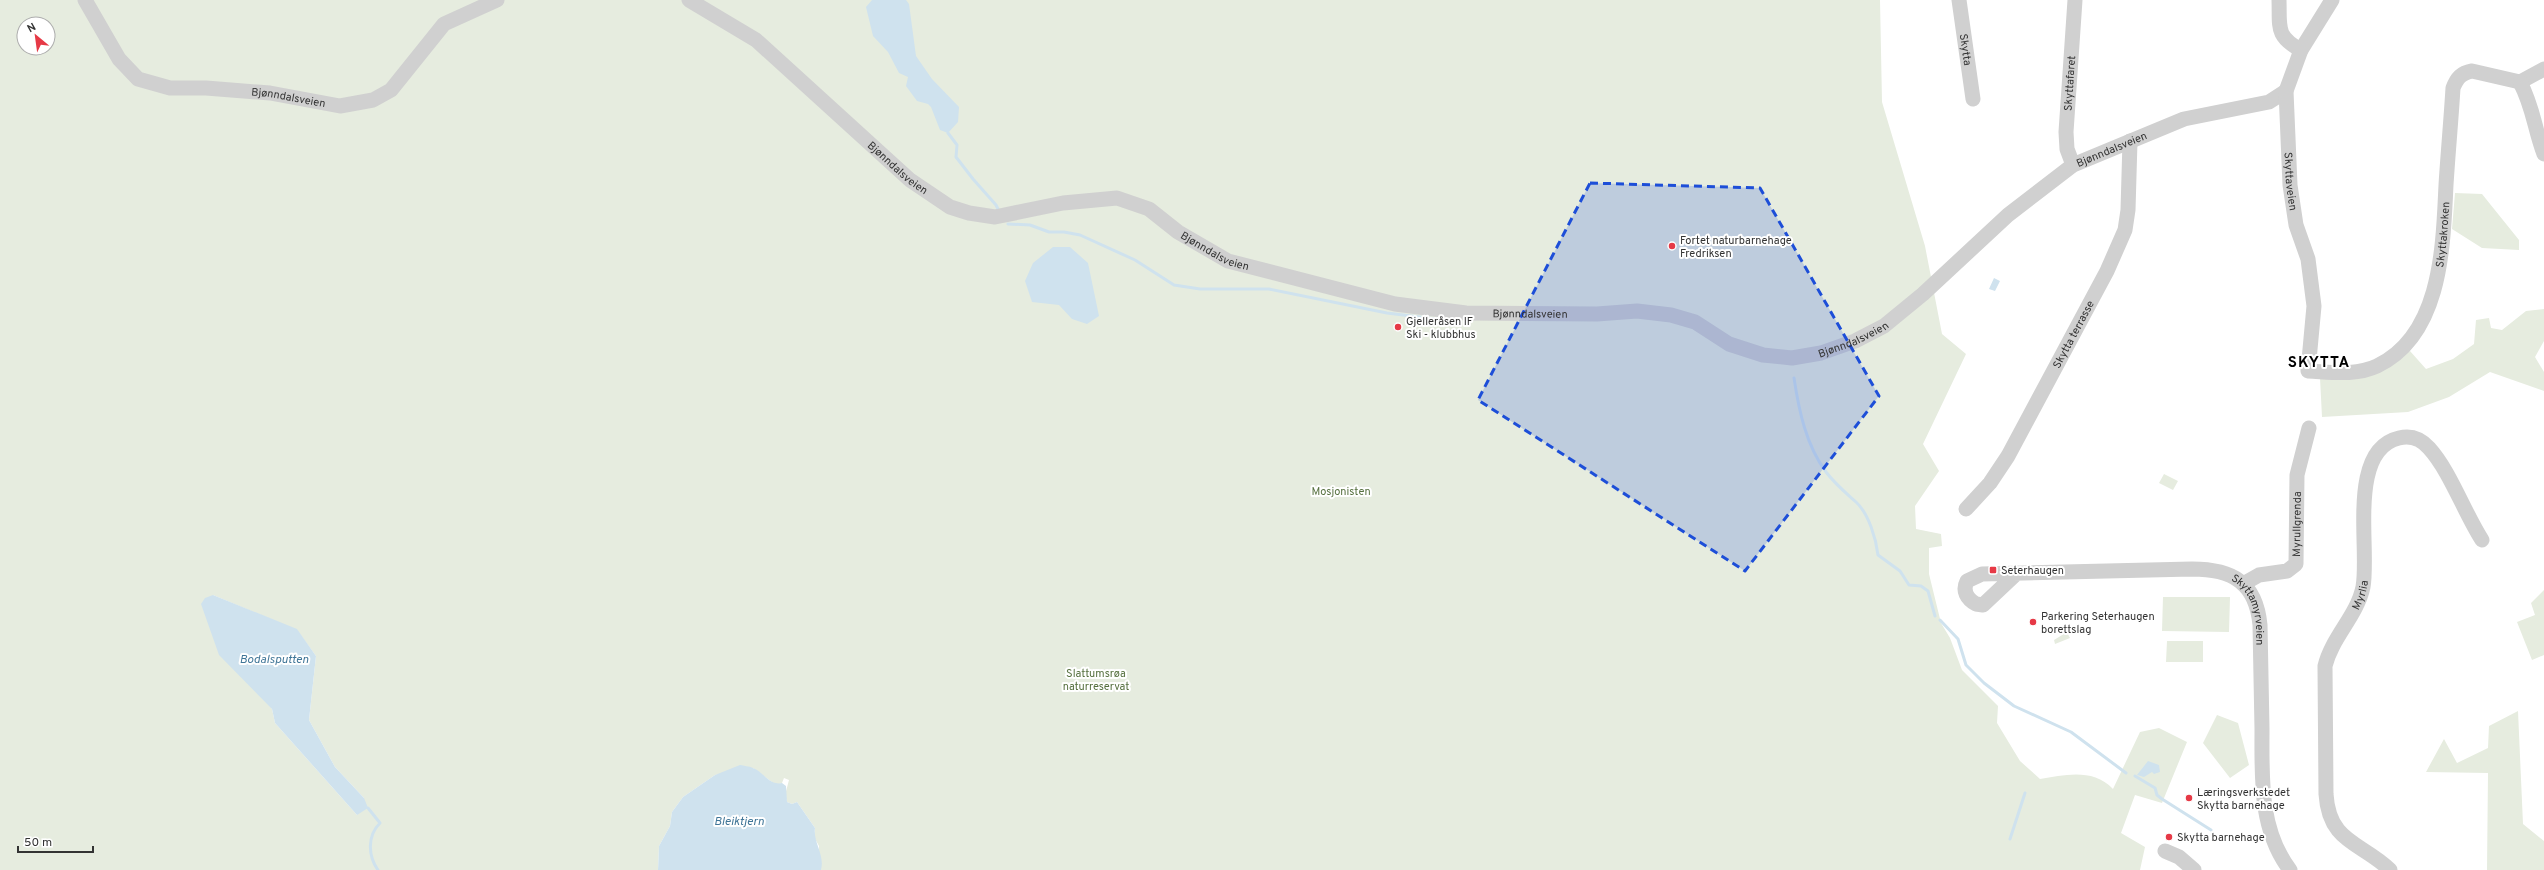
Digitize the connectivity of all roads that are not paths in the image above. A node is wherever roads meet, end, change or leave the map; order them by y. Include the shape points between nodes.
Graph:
1 (85, 0) edge
2 (497, 0) edge
3 (688, 0) edge
4 (1959, 0) edge
5 (2075, 0) edge
6 (2279, 0) edge
7 (2332, 0) edge
8 (2301, 50) junction
9 (2544, 68) edge
10 (2520, 82) junction
11 (2286, 91) junction
12 (1973, 99) dead end
13 (2130, 141) junction
14 (2544, 154) edge
15 (2073, 165) junction
16 (2308, 371) joint
17 (2309, 428) dead end
18 (1966, 509) dead end
19 (2482, 540) dead end
20 (2017, 573) dead end
21 (2243, 584) junction
22 (2165, 851) dead end
23 (2286, 865) edge
24 (2194, 870) edge
25 (2390, 870) edge

1 - 2 street, Bjønndalsveien via 118,59 138,79 152,85 270,93 340,106 373,100 391,90 444,24
3 - 15 street, Bjønndalsveien via 756,40 910,180 950,207 995,217 1063,203 1117,198 1149,209 1178,232 1228,261 1395,304 1466,313 1597,314 1637,311 1671,315 1695,322 1729,344 1770,356 1792,358 1821,353 1884,326 1923,294 2008,215
4 - 12 street, Skytta
5 - 15 street, Skyttafaret via 2066,132 2067,149
6 - 8 street via 2281,35
7 - 8 street, Skyttaveien
8 - 11 street, Skyttaveien
9 - 10 street
10 - 14 street via 2534,113
10 - 16 street, Skyttakroken via 2472,71 2464,72 2453,88 2445,232 2437,278 2427,310 2404,348 2376,366 2361,371
11 - 13 street, Bjønndalsveien via 2269,102 2184,119
11 - 16 street, Skyttaveien via 2290,185 2296,225 2308,259 2314,306
13 - 15 street, Bjønndalsveien
13 - 18 street, Skytta terrasse via 2125,230 2108,271 2008,456 1990,483
17 - 21 street, Myrullgrenda via 2297,475 2296,564 2287,571 2259,575
19 - 25 street, Myrlia via 2435,455 2424,442 2416,438 2401,438 2391,441 2378,452 2371,464 2365,489 2365,567 2362,589 2356,606 2331,648 2325,666 2326,794 2329,813 2340,834
20 - 21 street, Skyttamyrveien via 2208,569 2227,573
21 - 23 street, Skyttamyrveien via 2253,598 2259,618 2264,805 2271,835
22 - 24 street via 2179,857

